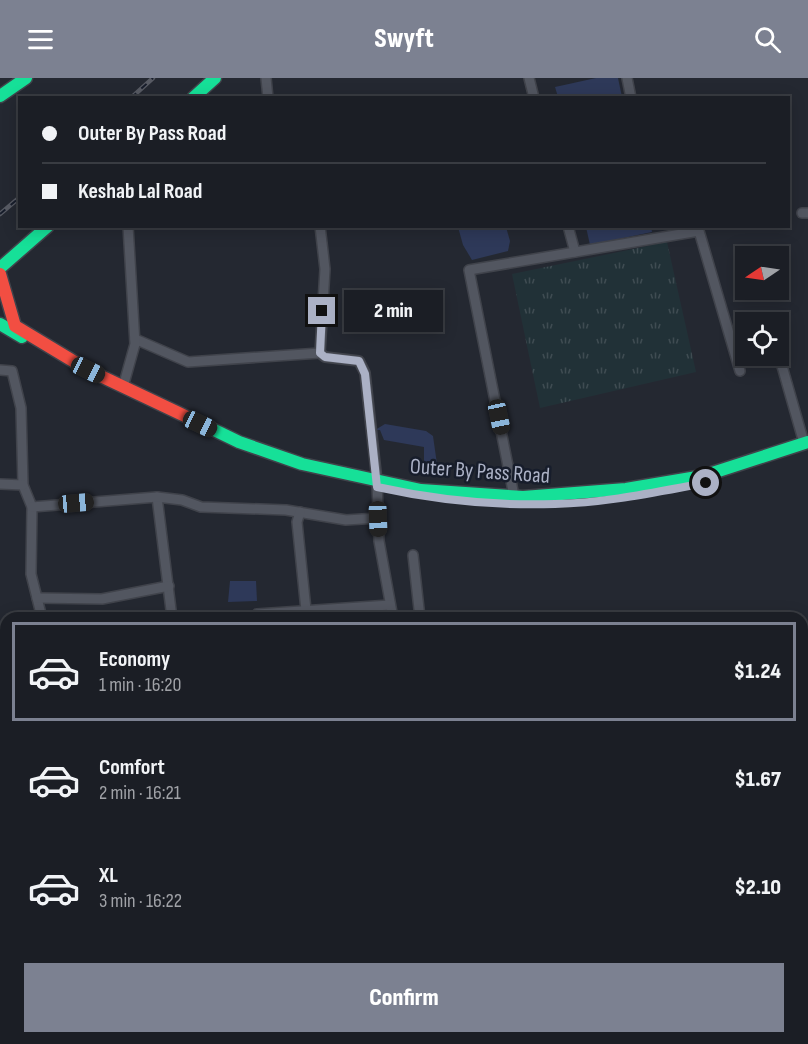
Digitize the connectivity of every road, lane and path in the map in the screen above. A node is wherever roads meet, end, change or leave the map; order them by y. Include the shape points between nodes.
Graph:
1 (26, 78) edge
2 (215, 78) edge
3 (266, 78) edge
4 (529, 78) edge
5 (627, 78) edge
6 (0, 96) edge
7 (195, 96) edge
8 (268, 96) edge
9 (534, 96) edge
10 (631, 96) edge
11 (46, 228) edge
12 (128, 228) edge
13 (320, 228) edge
14 (569, 228) edge
15 (662, 228) edge
16 (664, 237) junction
17 (575, 252) junction
18 (0, 268) edge
19 (0, 273) edge
20 (0, 324) edge
21 (735, 337) edge
22 (135, 339) junction
23 (731, 339) junction
24 (320, 353) junction
25 (782, 366) edge
26 (0, 370) edge
27 (740, 371) dead end
28 (123, 387) junction
29 (807, 444) edge
30 (0, 484) edge
31 (377, 484) junction
32 (23, 485) junction
33 (514, 496) junction
34 (157, 497) junction
35 (32, 507) junction
36 (300, 512) junction
37 (378, 519) junction
38 (413, 555) dead end
39 (169, 586) junction
40 (37, 598) junction
41 (390, 605) junction
42 (306, 610) junction
43 (40, 612) edge
44 (171, 612) edge
45 (282, 612) edge
46 (392, 612) edge
47 (419, 612) edge

1 - 6 main road
2 - 7 main road
3 - 8 street
4 - 9 street
5 - 10 street
11 - 18 main road
12 - 22 street
13 - 24 street via 325,269
14 - 17 street
15 - 16 street
16 - 17 street
16 - 23 street via 699,231
17 - 33 street via 469,270
19 - 28 main road, Outer By Pass Road via 18,328
20 - 31 main road, Outer By Pass Road via 118,393 237,447 300,469
21 - 23 street
22 - 24 street via 188,362
22 - 28 street
23 - 27 street
24 - 31 street via 359,361 363,367
25 - 29 street
26 - 32 street via 12,371 21,408
28 - 31 main road, Outer By Pass Road via 239,442
29 - 31 main road, Outer By Pass Road via 706,483 579,502 484,503 421,497
29 - 33 main road, Outer By Pass Road via 692,478 579,495
30 - 32 street
31 - 33 main road, Outer By Pass Road
31 - 37 street
32 - 35 street
34 - 35 street
34 - 36 street via 201,507
34 - 39 street
35 - 40 street via 31,573
36 - 37 street via 346,520
36 - 42 street via 297,522
37 - 41 street via 378,541
38 - 47 street
39 - 40 street via 102,599
39 - 44 street
40 - 43 street
41 - 42 street
41 - 46 street
42 - 45 street

